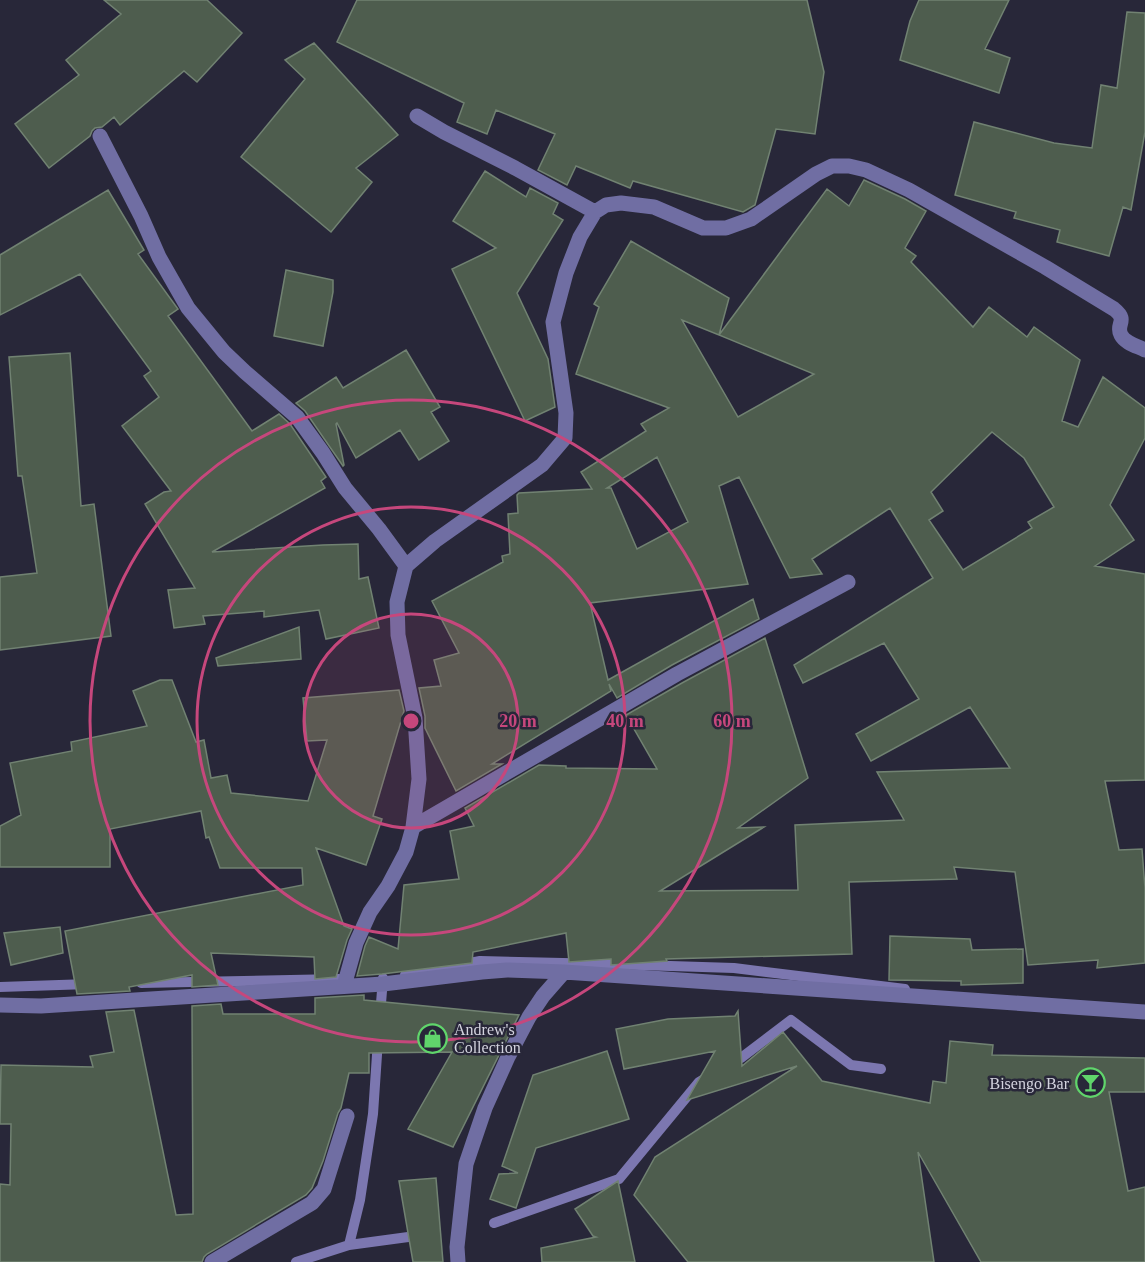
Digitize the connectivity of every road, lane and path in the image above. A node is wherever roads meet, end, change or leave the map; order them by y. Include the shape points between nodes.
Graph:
1 (417, 116) dead end
2 (100, 136) dead end
3 (595, 212) junction
4 (1145, 350) edge
5 (406, 566) junction
6 (848, 582) dead end
7 (413, 827) junction
8 (564, 972) junction
9 (344, 986) junction
10 (0, 1005) edge
11 (1145, 1012) edge
12 (347, 1116) dead end
13 (212, 1262) edge
14 (458, 1262) edge

1 - 3 street
2 - 5 street via 188,308 224,352 297,417 345,488
3 - 4 street via 606,205 621,203 654,207 703,228 726,228 751,219 832,166 866,170 909,190 1114,309 1122,320 1120,334
3 - 5 street via 566,273 553,322 566,413 564,438 542,465
5 - 7 street via 397,602 398,635 415,718 420,779
6 - 7 street via 677,674
7 - 9 street via 406,852 356,944
8 - 9 street via 491,971
8 - 11 street
8 - 14 street via 529,1017 485,1108 466,1164
9 - 10 street via 41,1006
12 - 13 street via 324,1189 312,1203

